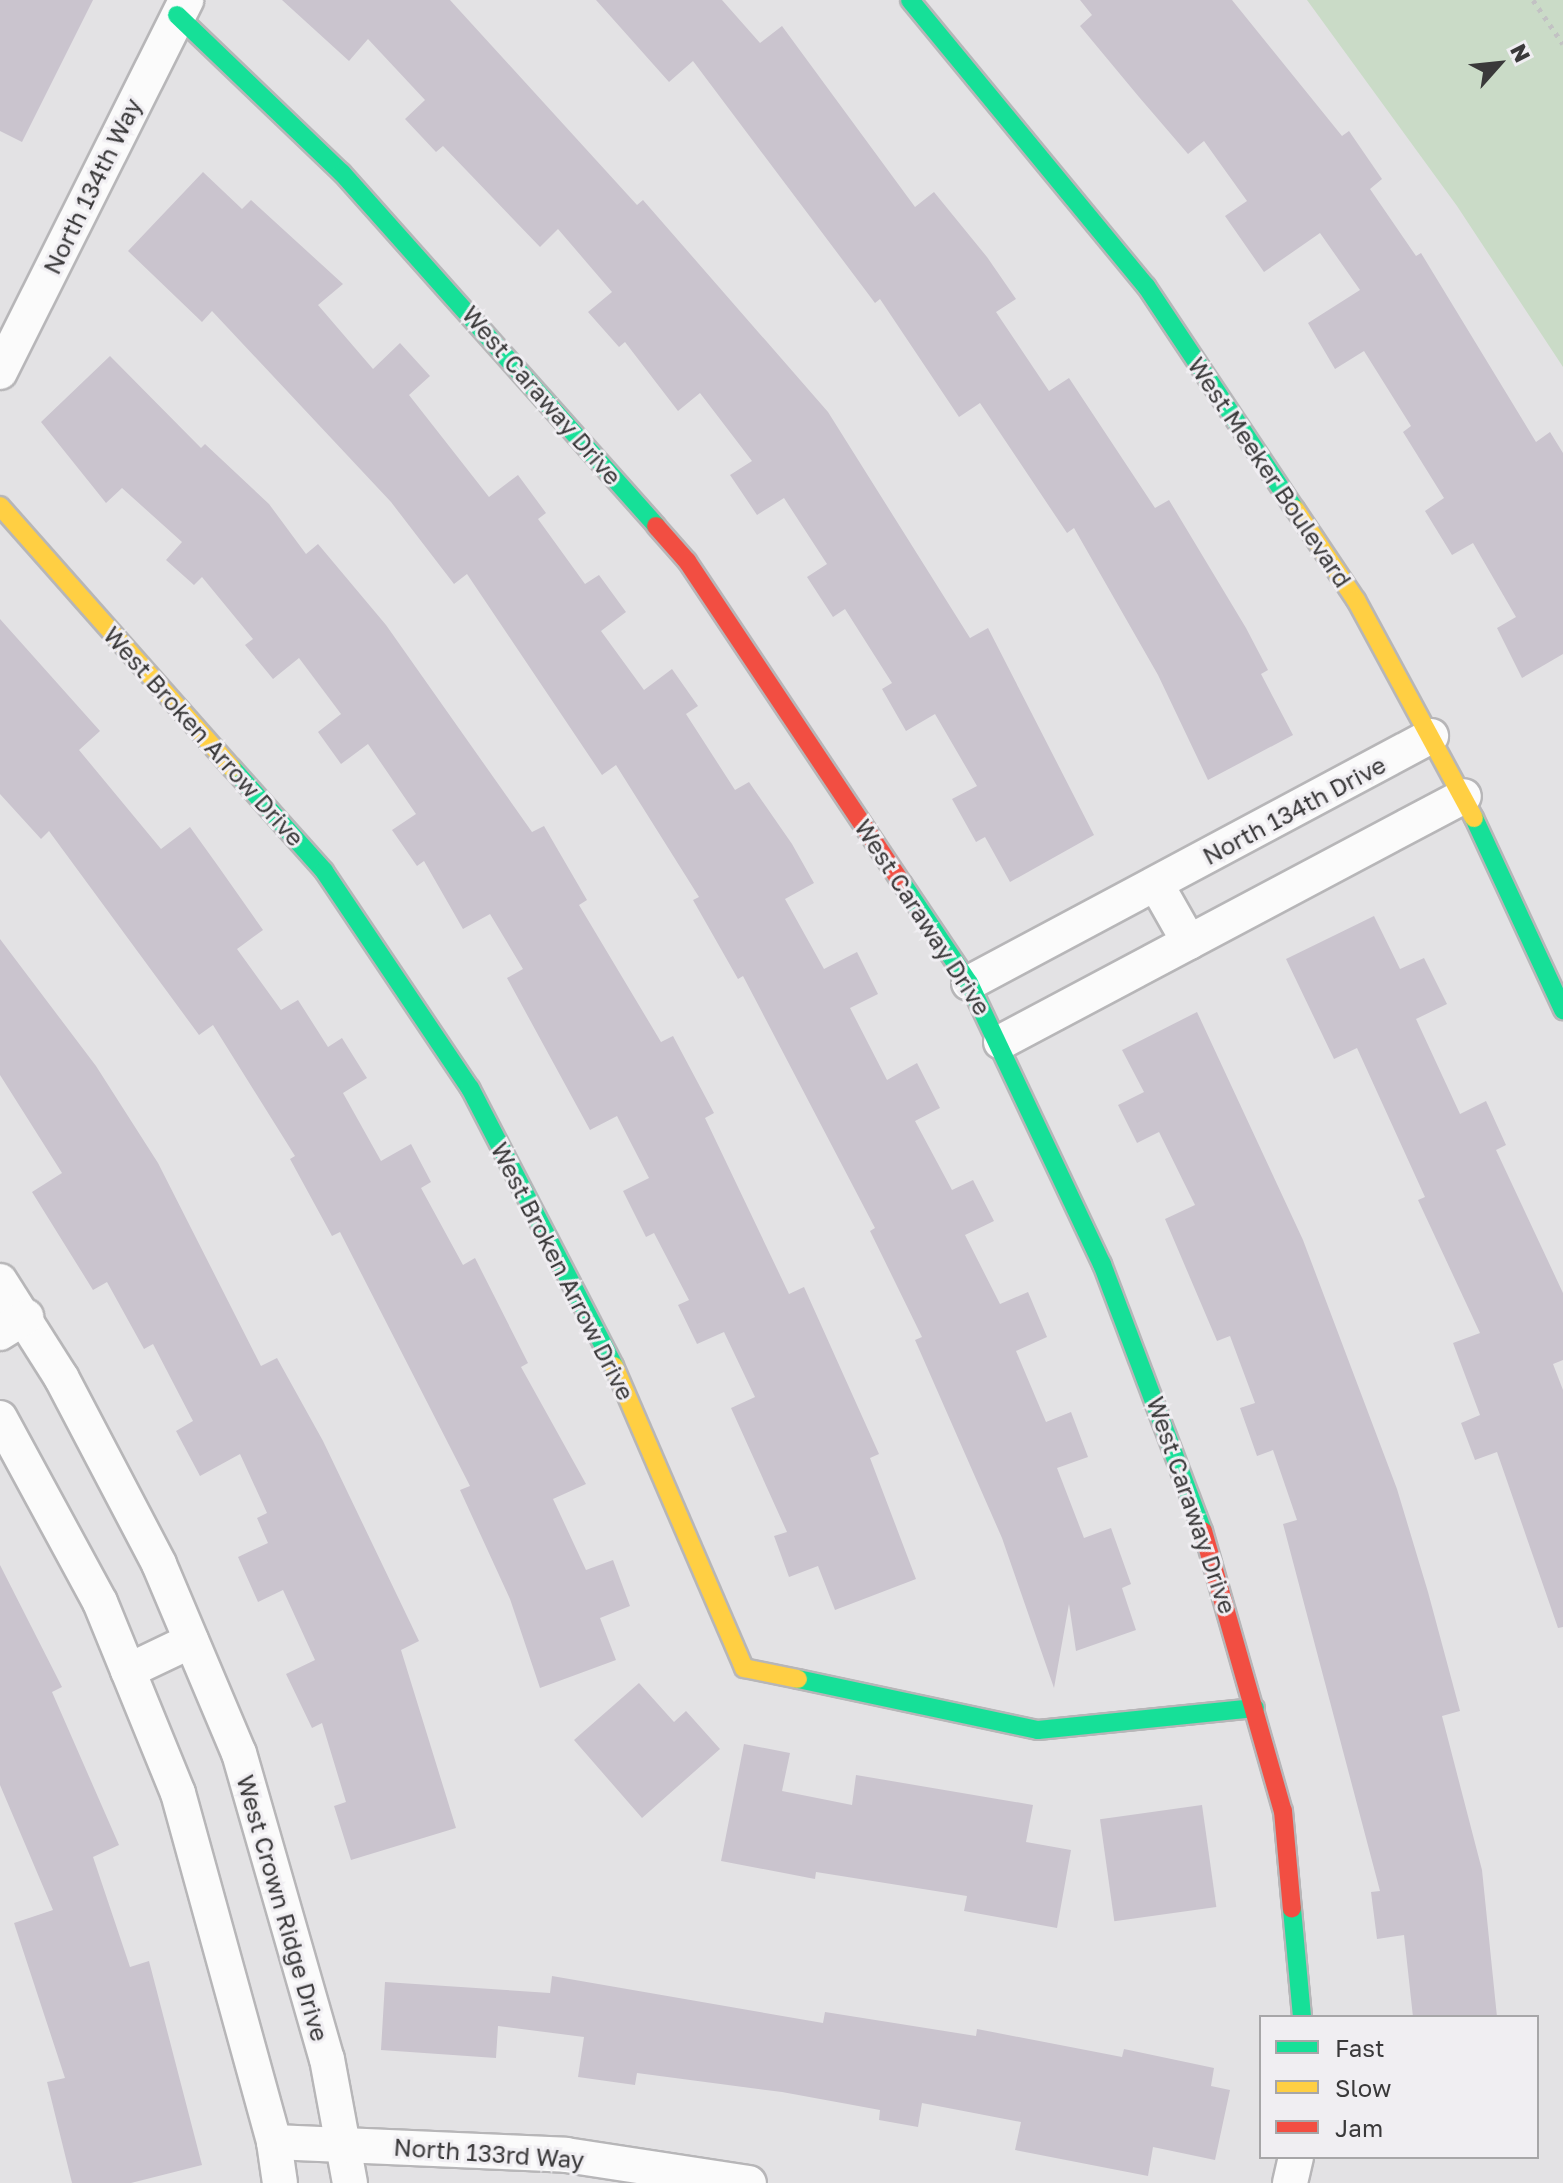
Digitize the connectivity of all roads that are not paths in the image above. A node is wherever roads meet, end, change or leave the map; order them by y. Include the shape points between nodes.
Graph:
1 (910, 0) edge
2 (182, 8) edge
3 (0, 372) edge
4 (0, 506) edge
5 (1431, 736) junction
6 (1464, 796) junction
7 (1156, 884) junction
8 (1189, 942) junction
9 (969, 983) junction
10 (1561, 997) edge
11 (1001, 1042) junction
12 (0, 1281) edge
13 (13, 1325) edge
14 (0, 1418) edge
15 (191, 1641) junction
16 (128, 1671) junction
17 (1255, 1708) junction
18 (1302, 2015) edge
19 (274, 2142) junction
20 (344, 2143) junction
21 (1296, 2159) edge
22 (280, 2183) edge
23 (350, 2183) edge
24 (749, 2183) edge
25 (1290, 2183) edge

1 - 5 street, West Meeker Boulevard via 1146,286 1356,600
2 - 3 street, North 134th Way
2 - 9 street, West Caraway Drive via 342,173 687,561
4 - 17 street, West Broken Arrow Drive via 324,871 470,1088 614,1366 744,1668 1038,1730
5 - 6 street, West Meeker Boulevard
5 - 7 street, North 134th Drive
6 - 8 street
6 - 10 street, West Meeker Boulevard
7 - 8 street
7 - 9 street, North 134th Drive
8 - 11 street
9 - 11 street, West Caraway Drive
11 - 17 street, West Caraway Drive via 1160,1408 1219,1573
12 - 13 street, West Crown Ridge Drive
13 - 15 street, West Crown Ridge Drive via 159,1564
14 - 16 street via 100,1602
15 - 16 street
15 - 20 street, West Crown Ridge Drive via 239,1753 323,2045
16 - 19 street via 178,1793
17 - 18 street, West Caraway Drive via 1283,1811
19 - 20 street, North 133rd Way
19 - 22 street
20 - 23 street, West Crown Ridge Drive
20 - 24 street, North 133rd Way via 566,2155
21 - 25 street

